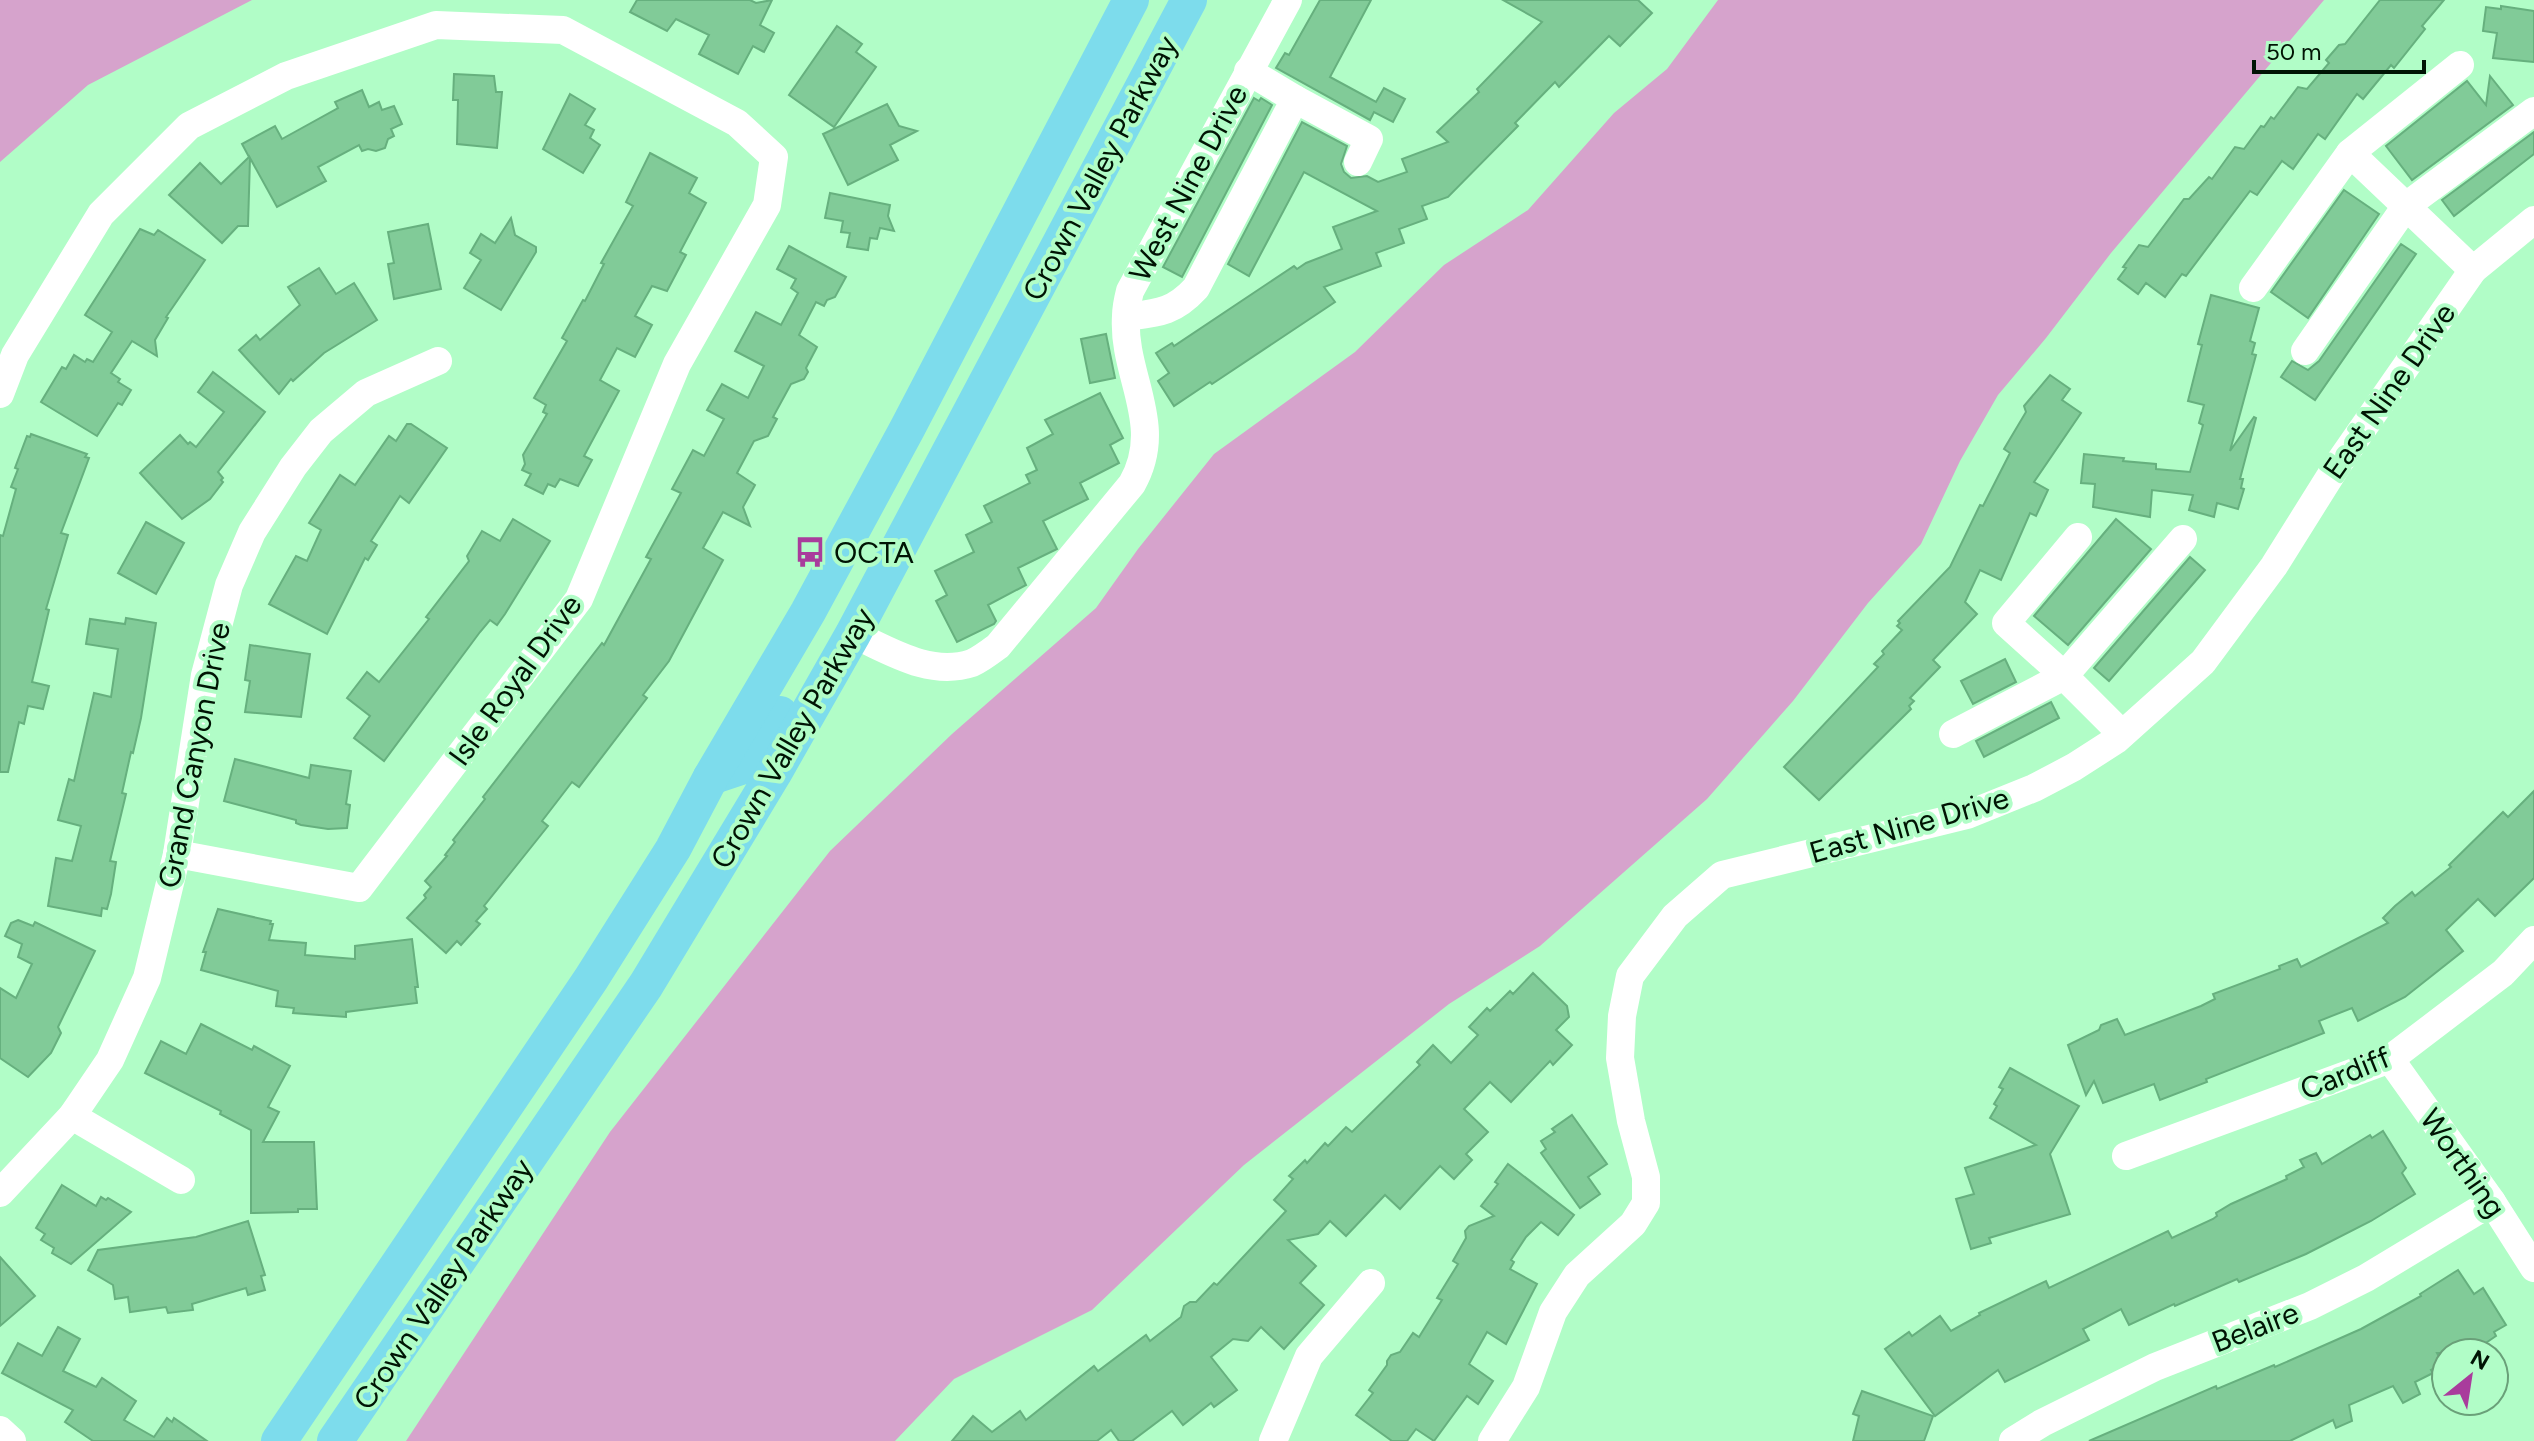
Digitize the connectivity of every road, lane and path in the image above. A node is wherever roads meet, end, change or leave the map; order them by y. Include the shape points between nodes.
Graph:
1 (1131, 0) edge
2 (1189, 0) edge
3 (1288, 0) edge
4 (2460, 65) dead end
5 (1248, 71) junction
6 (1295, 99) junction
7 (2534, 111) edge
8 (1369, 141) dead end
9 (2350, 153) junction
10 (2406, 206) junction
11 (2534, 220) edge
12 (2473, 270) junction
13 (2253, 288) dead end
14 (1126, 317) junction
15 (2305, 351) dead end
16 (438, 361) dead end
17 (0, 394) edge
18 (907, 429) junction
19 (2078, 537) dead end
20 (2183, 539) dead end
21 (853, 634) junction
22 (2064, 676) junction
23 (1953, 734) dead end
24 (2122, 734) junction
25 (711, 777) junction
26 (177, 854) junction
27 (2534, 940) edge
28 (2390, 1059) junction
29 (72, 1116) junction
30 (2126, 1156) dead end
31 (181, 1180) dead end
32 (0, 1193) edge
33 (2492, 1202) junction
34 (2534, 1268) edge
35 (1371, 1283) dead end
36 (0, 1430) edge
37 (12, 1441) edge
38 (279, 1441) edge
39 (335, 1441) edge
40 (1273, 1441) edge
41 (1492, 1441) edge
42 (2013, 1441) edge

1 - 18 main road, Crown Valley Parkway
2 - 21 main road, Crown Valley Parkway
3 - 5 street, West Nine Drive
4 - 9 street
5 - 6 street
5 - 14 street, West Nine Drive via 1130,291
6 - 8 street
6 - 14 street via 1196,288 1167,311
7 - 10 street
9 - 10 street
9 - 13 street
10 - 12 street
10 - 15 street
11 - 12 street, East Nine Drive
12 - 24 street, East Nine Drive via 2274,566 2203,662
14 - 21 street, West Nine Drive via 1146,425 1141,469 998,646 973,662 946,668 912,661
16 - 26 street, Grand Canyon Drive via 366,393 321,431 252,532 229,585 205,675
17 - 26 street, Isle Royal Drive via 15,355 101,214 189,126 286,76 436,25 563,30 737,123 774,157 767,205 677,364 579,599 359,888
18 - 21 main road via 916,459 845,601
18 - 25 main road, Crown Valley Parkway
19 - 22 street via 2006,623
20 - 22 street
21 - 25 main road via 821,646 750,764
21 - 39 main road, Crown Valley Parkway via 646,985
22 - 23 street
22 - 24 street
24 - 41 street, East Nine Drive via 2061,774 1967,815 1722,875 1675,916 1630,976 1622,1016 1620,1058 1646,1177 1646,1203 1633,1224 1577,1275 1553,1312 1526,1387
25 - 38 main road, Crown Valley Parkway via 673,849 591,979
26 - 29 street, Grand Canyon Drive via 147,978 110,1060
27 - 28 street, Cardiff via 2503,973
28 - 30 street, Cardiff
28 - 33 street, Worthing
29 - 31 street
29 - 32 street, Grand Canyon Drive
33 - 34 street, Worthing
33 - 42 street, Belaire via 2324,1299 2155,1367
35 - 40 street via 1309,1356
36 - 37 street

